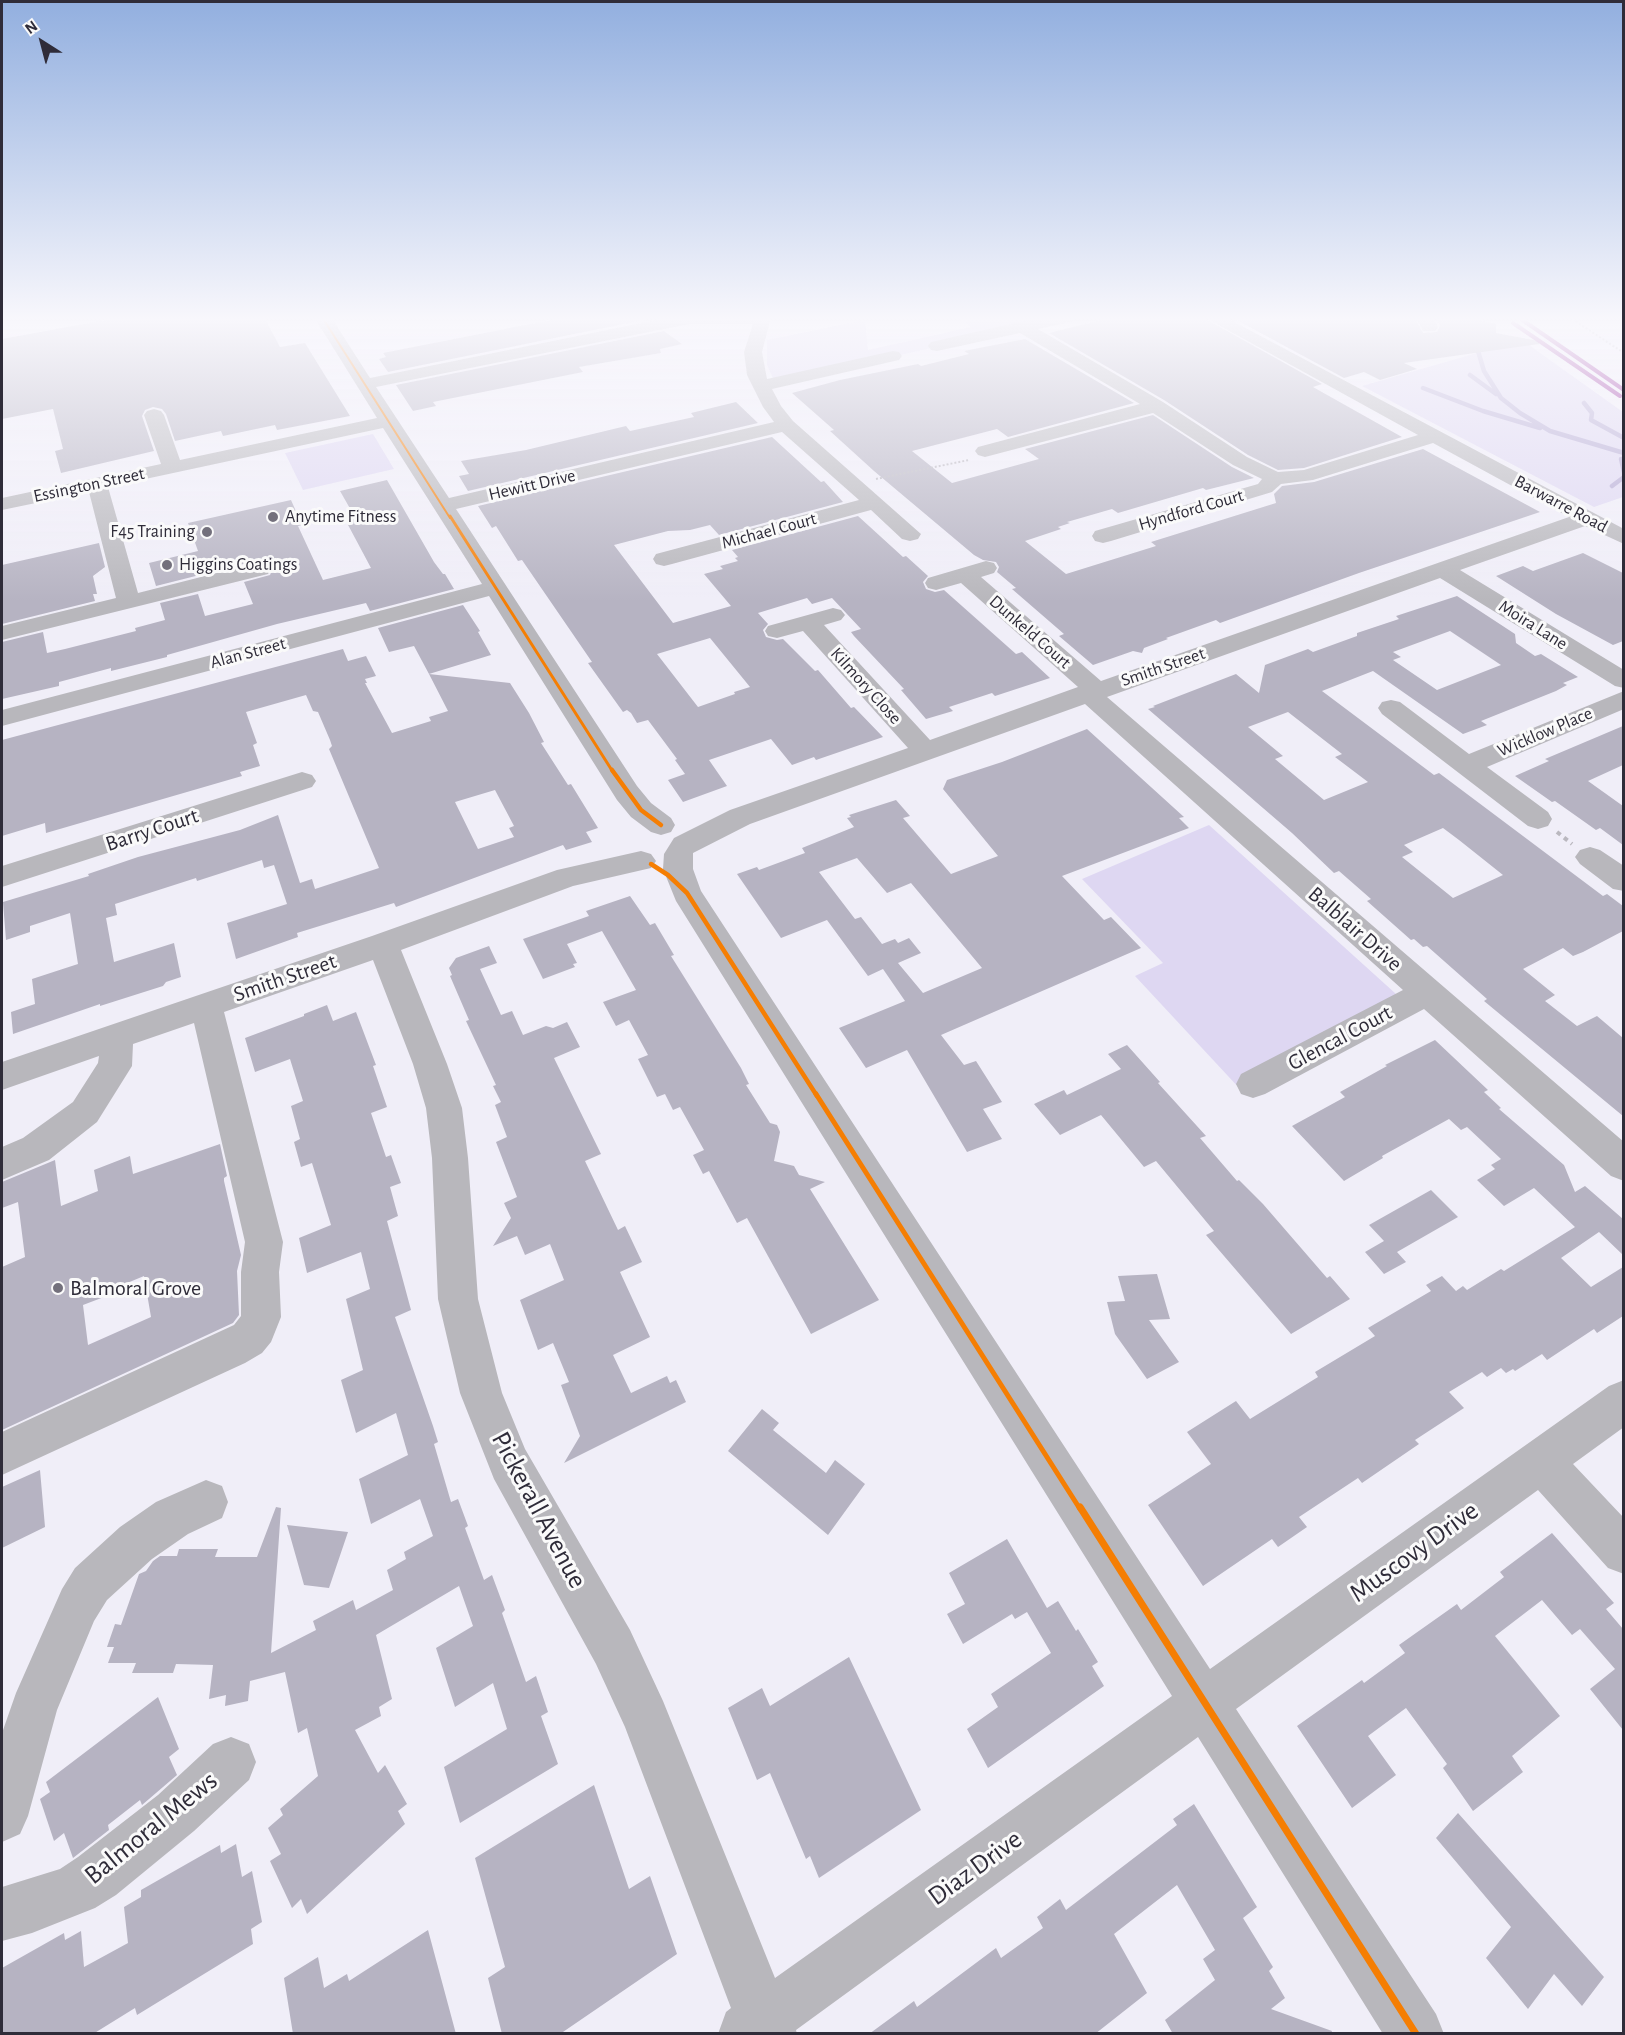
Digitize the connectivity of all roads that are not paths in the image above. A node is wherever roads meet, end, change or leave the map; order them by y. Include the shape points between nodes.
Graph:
1 (382, 412) edge
2 (777, 412) edge
3 (1134, 412) edge
4 (1165, 412) edge
5 (1388, 412) edge
6 (154, 415) dead end
7 (388, 422) junction
8 (786, 425) junction
9 (1433, 436) junction
10 (977, 455) road end
11 (173, 468) junction
12 (1275, 478) junction
13 (97, 484) junction
14 (874, 503) junction
15 (2, 504) edge
16 (442, 506) junction
17 (1587, 518) junction
18 (910, 534) dead end
19 (1103, 536) dead end
20 (1623, 538) edge
21 (664, 559) dead end
22 (989, 567) dead end
23 (260, 569) dead end
24 (1442, 569) junction
25 (964, 574) junction
26 (936, 583) dead end
27 (494, 588) junction
28 (129, 602) junction
29 (832, 615) dead end
30 (808, 622) junction
31 (777, 631) dead end
32 (2, 633) edge
33 (1623, 681) edge
34 (1092, 692) junction
35 (1623, 699) edge
36 (1391, 708) dead end
37 (2, 718) edge
38 (924, 750) junction
39 (1466, 765) junction
40 (301, 780) dead end
41 (1538, 819) road end
42 (660, 849) junction
43 (1590, 857) road end
44 (2, 877) edge
45 (1623, 881) edge
46 (383, 944) junction
47 (1427, 992) junction
48 (206, 1006) junction
49 (117, 1036) junction
50 (2, 1076) edge
51 (1252, 1084) dead end
52 (2, 1164) edge
53 (1623, 1165) edge
54 (1623, 1401) edge
55 (2, 1454) edge
56 (1541, 1461) junction
57 (206, 1503) dead end
58 (1623, 1552) edge
59 (1205, 1702) junction
60 (231, 1762) dead end
61 (2, 1816) edge
62 (2, 1914) edge
63 (759, 2029) edge
64 (1416, 2034) edge

1 - 7 street
2 - 8 street
3 - 10 street
4 - 12 street via 1240,461
5 - 9 street, Barwarre Road
6 - 11 street
7 - 11 street, Essington Street
7 - 16 street
8 - 14 street
8 - 16 street, Hewitt Drive
9 - 12 street via 1306,476
9 - 17 street, Barwarre Road
11 - 13 street, Essington Street
12 - 19 street, Hyndford Court via 1265,488
13 - 15 street, Essington Street
13 - 28 street
14 - 18 street
14 - 21 street, Michael Court
16 - 27 street
17 - 20 street, Barwarre Road
17 - 24 street, Smith Street
22 - 25 street, Dunkeld Court
23 - 28 street
24 - 33 street, Moira Lane
24 - 34 street, Smith Street
25 - 26 street, Dunkeld Court
25 - 34 street, Dunkeld Court
27 - 37 street, Alan Street
27 - 42 street
28 - 32 street
29 - 30 street, Kilmory Close
30 - 31 street, Kilmory Close
30 - 38 street, Kilmory Close
34 - 38 street, Smith Street
34 - 47 street, Balblair Drive
35 - 39 street, Wicklow Place
36 - 39 street, Wicklow Place
38 - 42 street, Smith Street
39 - 41 street, Wicklow Place
40 - 44 street, Barry Court
42 - 46 street, Smith Street via 568,877
42 - 59 street
43 - 45 street
46 - 48 street, Smith Street
46 - 63 street, Pickerall Avenue via 444,1108 458,1299 481,1393 509,1464 613,1647 646,1718
47 - 51 street, Glencal Court
47 - 53 street, Balblair Drive
48 - 49 street, Smith Street
48 - 55 street via 264,1242 261,1317 257,1328 231,1349
49 - 50 street, Smith Street
49 - 52 street via 115,1066 85,1112 36,1149
54 - 56 street, Muscovy Drive
56 - 58 street
56 - 59 street, Muscovy Drive
57 - 61 street via 172,1518 136,1543 91,1584 78,1605 33,1710
59 - 63 street, Diaz Drive
59 - 64 street
60 - 62 street, Balmoral Mews via 176,1813 97,1876 76,1889

